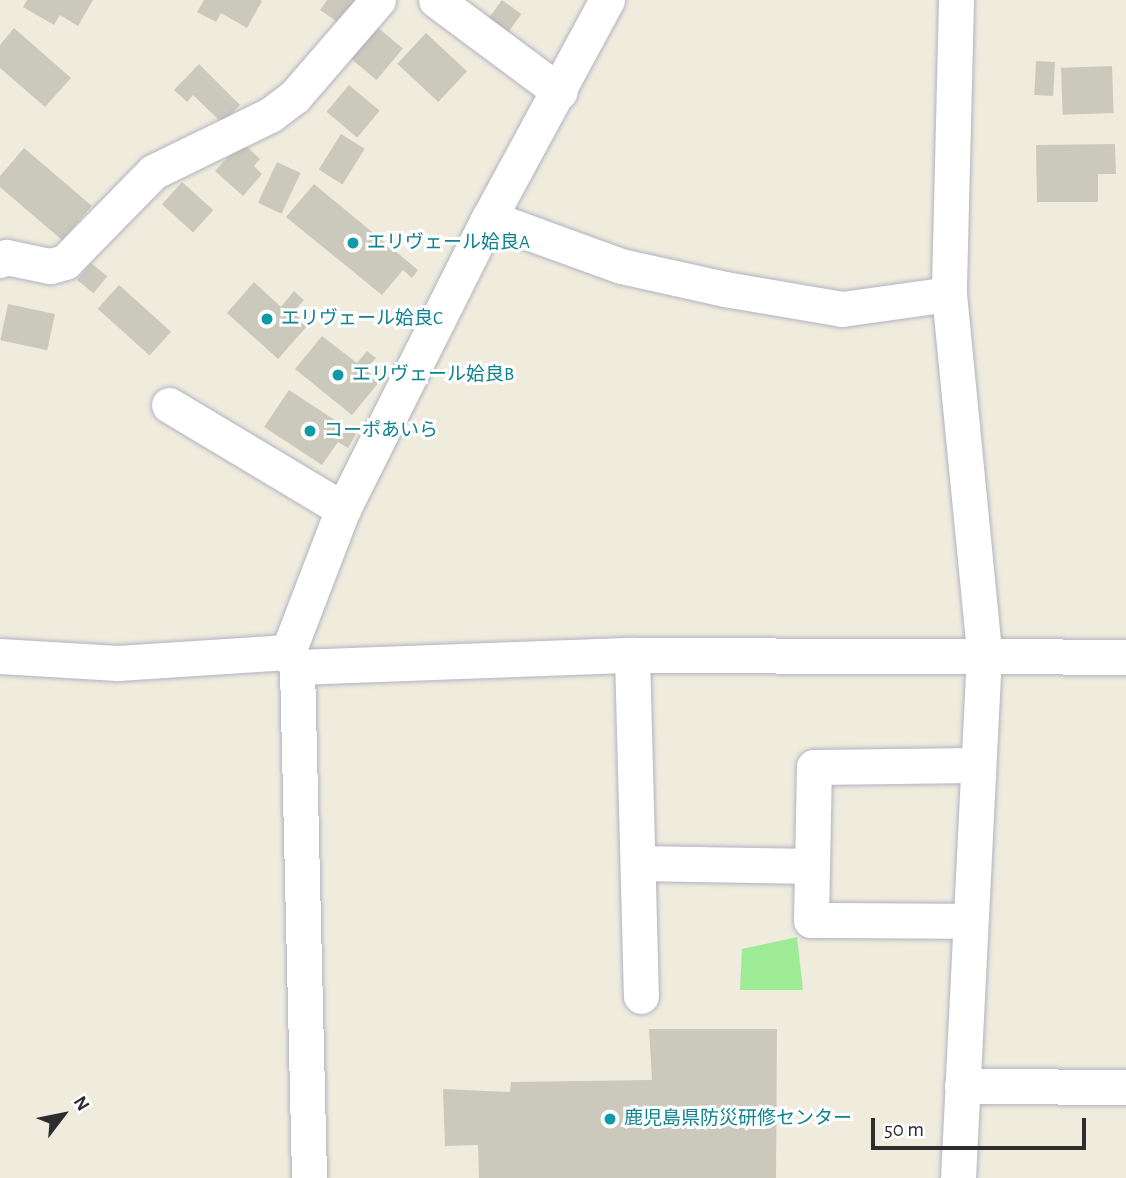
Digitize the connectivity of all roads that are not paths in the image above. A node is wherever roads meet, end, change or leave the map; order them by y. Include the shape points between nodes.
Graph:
1 (379, 0) edge
2 (436, 0) edge
3 (607, 0) edge
4 (956, 0) edge
5 (560, 92) junction
6 (489, 218) junction
7 (0, 260) edge
8 (949, 294) junction
9 (169, 405) dead end
10 (343, 509) junction
11 (984, 654) junction
12 (632, 655) junction
13 (0, 656) edge
14 (1126, 657) edge
15 (293, 660) junction
16 (977, 765) junction
17 (638, 863) junction
18 (812, 866) junction
19 (970, 921) junction
20 (641, 996) dead end
21 (962, 1086) junction
22 (1126, 1087) edge
23 (309, 1178) edge
24 (958, 1178) edge

1 - 7 street via 295,96 270,115 153,172 65,262 50,266 6,257
2 - 5 street
3 - 5 street
4 - 8 street
5 - 6 street
6 - 8 street via 621,266 738,292 842,309
6 - 10 street
8 - 11 street
9 - 10 street
10 - 15 street
11 - 12 street
11 - 14 street
11 - 16 street
12 - 15 street
12 - 17 street
13 - 15 street via 118,663
15 - 23 street
16 - 18 street via 814,767
16 - 19 street
17 - 18 street
17 - 20 street
18 - 19 street via 811,920
19 - 21 street
21 - 22 street
21 - 24 street

